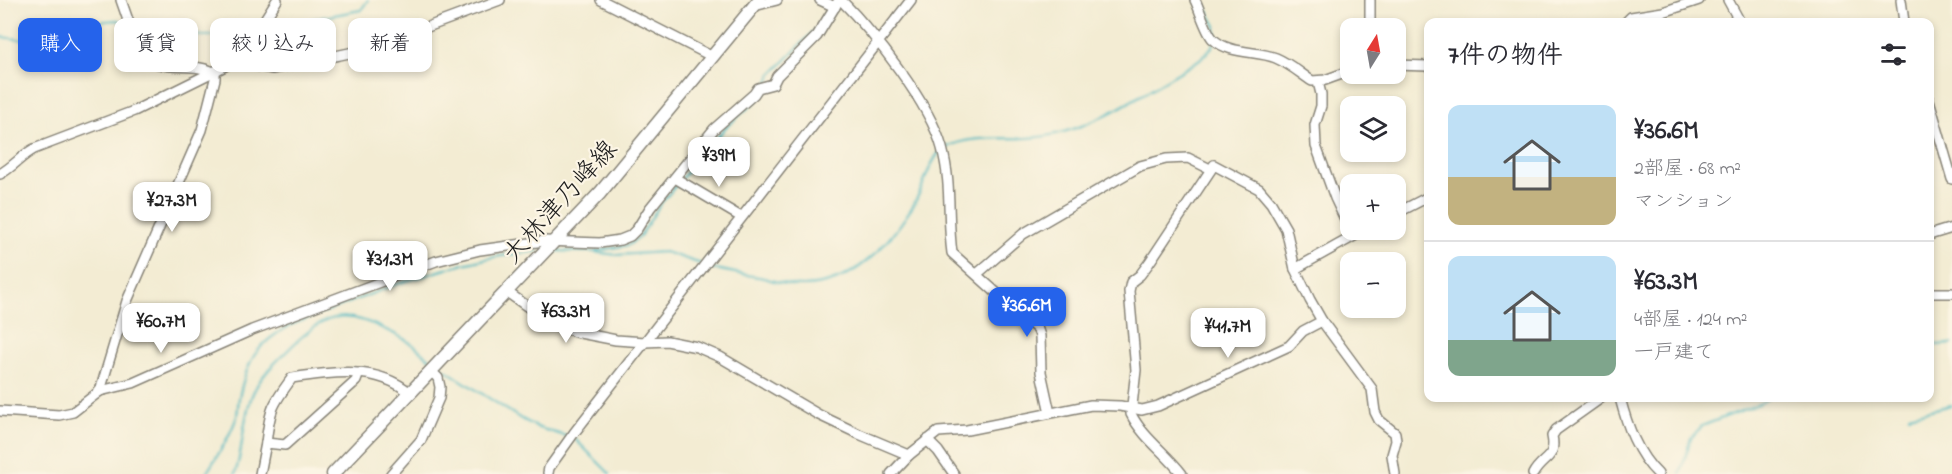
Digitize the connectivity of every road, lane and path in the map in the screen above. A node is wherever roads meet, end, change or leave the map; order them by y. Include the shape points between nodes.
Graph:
1 (121, 0) edge
2 (277, 0) edge
3 (500, 0) edge
4 (601, 0) edge
5 (777, 0) edge
6 (820, 0) edge
7 (911, 0) edge
8 (1196, 0) edge
9 (1370, 0) edge
10 (1700, 0) edge
11 (1728, 0) edge
12 (1901, 0) edge
13 (839, 2) edge
14 (757, 3) edge
15 (266, 18) edge
16 (1370, 18) edge
17 (1630, 18) edge
18 (1738, 18) edge
19 (1903, 18) edge
20 (878, 42) junction
21 (336, 56) edge
22 (712, 57) junction
23 (1406, 65) edge
24 (1424, 66) edge
25 (215, 73) junction
26 (1340, 74) edge
27 (1318, 82) junction
28 (1934, 117) edge
29 (1210, 169) junction
30 (0, 174) edge
31 (1952, 179) edge
32 (678, 180) junction
33 (1424, 198) edge
34 (1406, 208) edge
35 (1340, 209) edge
36 (741, 217) junction
37 (1952, 228) edge
38 (1934, 233) edge
39 (1346, 240) edge
40 (551, 245) junction
41 (1295, 269) junction
42 (977, 274) junction
43 (507, 292) junction
44 (1934, 293) edge
45 (1952, 293) edge
46 (1322, 321) junction
47 (645, 342) junction
48 (435, 367) junction
49 (359, 373) junction
50 (100, 390) junction
51 (410, 393) junction
52 (1595, 402) edge
53 (1621, 402) edge
54 (1132, 408) junction
55 (0, 411) edge
56 (1050, 413) junction
57 (927, 440) junction
58 (266, 443) junction
59 (909, 455) junction
60 (260, 474) edge
61 (333, 474) edge
62 (391, 474) edge
63 (549, 474) edge
64 (891, 474) edge
65 (954, 474) edge
66 (1182, 474) edge
67 (1395, 474) edge
68 (1533, 474) edge
69 (1658, 474) edge

1 - 25 street via 143,56 165,67 206,68
2 - 15 street
3 - 21 street via 378,47
4 - 22 street
5 - 14 street
6 - 13 street
7 - 20 street
8 - 27 street via 1216,41 1228,48 1276,58
9 - 16 street
10 - 17 street
11 - 18 street
12 - 19 street
13 - 20 street
13 - 32 street via 817,36 773,84 758,88 714,129
14 - 22 main road, 大林津乃峰線
20 - 36 street
20 - 42 street via 923,105 943,150 951,200 952,253
22 - 40 main road, 大林津乃峰線 via 600,193
23 - 24 street
25 - 30 street via 134,111 34,149
25 - 50 street via 202,130 128,301
26 - 27 street
27 - 35 street via 1321,106 1315,125 1316,146
28 - 31 street
29 - 41 street via 1214,165 1258,189 1271,203 1286,229
29 - 42 street via 1188,158 1140,166 1023,234
29 - 54 street via 1149,263 1131,282 1136,370
32 - 36 street
32 - 40 street via 650,208 630,236 600,243
33 - 34 street
36 - 47 street
37 - 38 street
39 - 41 street
40 - 43 main road, 大林津乃峰線
40 - 50 street via 544,241 436,261 252,330 133,383
41 - 46 street
42 - 56 street via 1038,330 1041,372
43 - 47 street via 563,328 585,335
43 - 48 main road, 大林津乃峰線
44 - 45 street
46 - 54 street via 1303,331 1289,346 1248,365 1158,406
46 - 67 street via 1372,389 1379,420 1395,433
47 - 59 street via 667,341 697,347 819,415
47 - 63 street via 571,437 549,468
48 - 51 main road, 大林津乃峰線
48 - 62 street via 441,387 439,398 421,440
49 - 51 street via 398,383
49 - 58 street via 356,381 285,446
49 - 58 street via 341,371 292,378 270,412
50 - 55 street via 66,414
51 - 61 main road, 大林津乃峰線
52 - 68 street via 1556,429 1552,453
53 - 69 street via 1635,442
54 - 56 street via 1091,405
54 - 66 street via 1131,414 1148,439
56 - 57 street via 938,432
57 - 59 street
57 - 65 street
58 - 60 street
59 - 64 street

